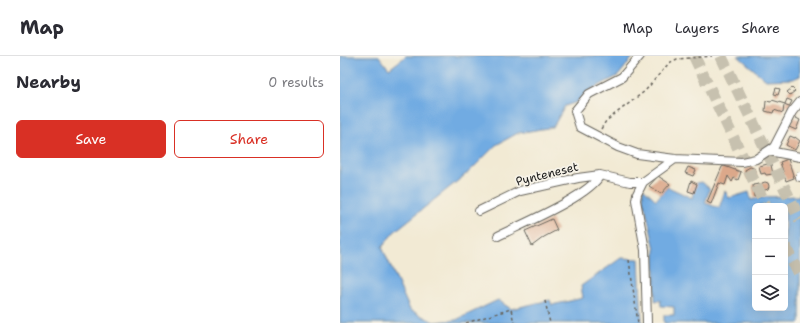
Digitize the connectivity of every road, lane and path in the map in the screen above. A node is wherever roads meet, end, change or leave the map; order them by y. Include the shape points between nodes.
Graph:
1 (640, 56) edge
2 (712, 56) edge
3 (800, 102) edge
4 (597, 136) junction
5 (769, 151) junction
6 (800, 157) edge
7 (675, 159) junction
8 (600, 175) junction
9 (643, 182) junction
10 (479, 211) dead end
11 (498, 236) dead end
12 (629, 260) dead end
13 (545, 301) dead end
14 (466, 323) edge
15 (514, 323) edge
16 (550, 323) edge
17 (638, 323) edge
18 (647, 323) edge

1 - 4 street via 622,77 589,94 576,110 580,127
2 - 4 path via 677,59 669,63 645,91 606,121
3 - 5 street
4 - 7 street via 631,152 649,157
5 - 6 street
5 - 7 street via 756,159 742,162
7 - 9 street
8 - 9 street, Pynteneset via 630,182
8 - 10 street, Pynteneset via 520,191
8 - 11 street, Pynteneset via 574,198
9 - 18 street via 636,194 636,200 645,250
12 - 17 path
13 - 16 path
14 - 15 path via 511,309

